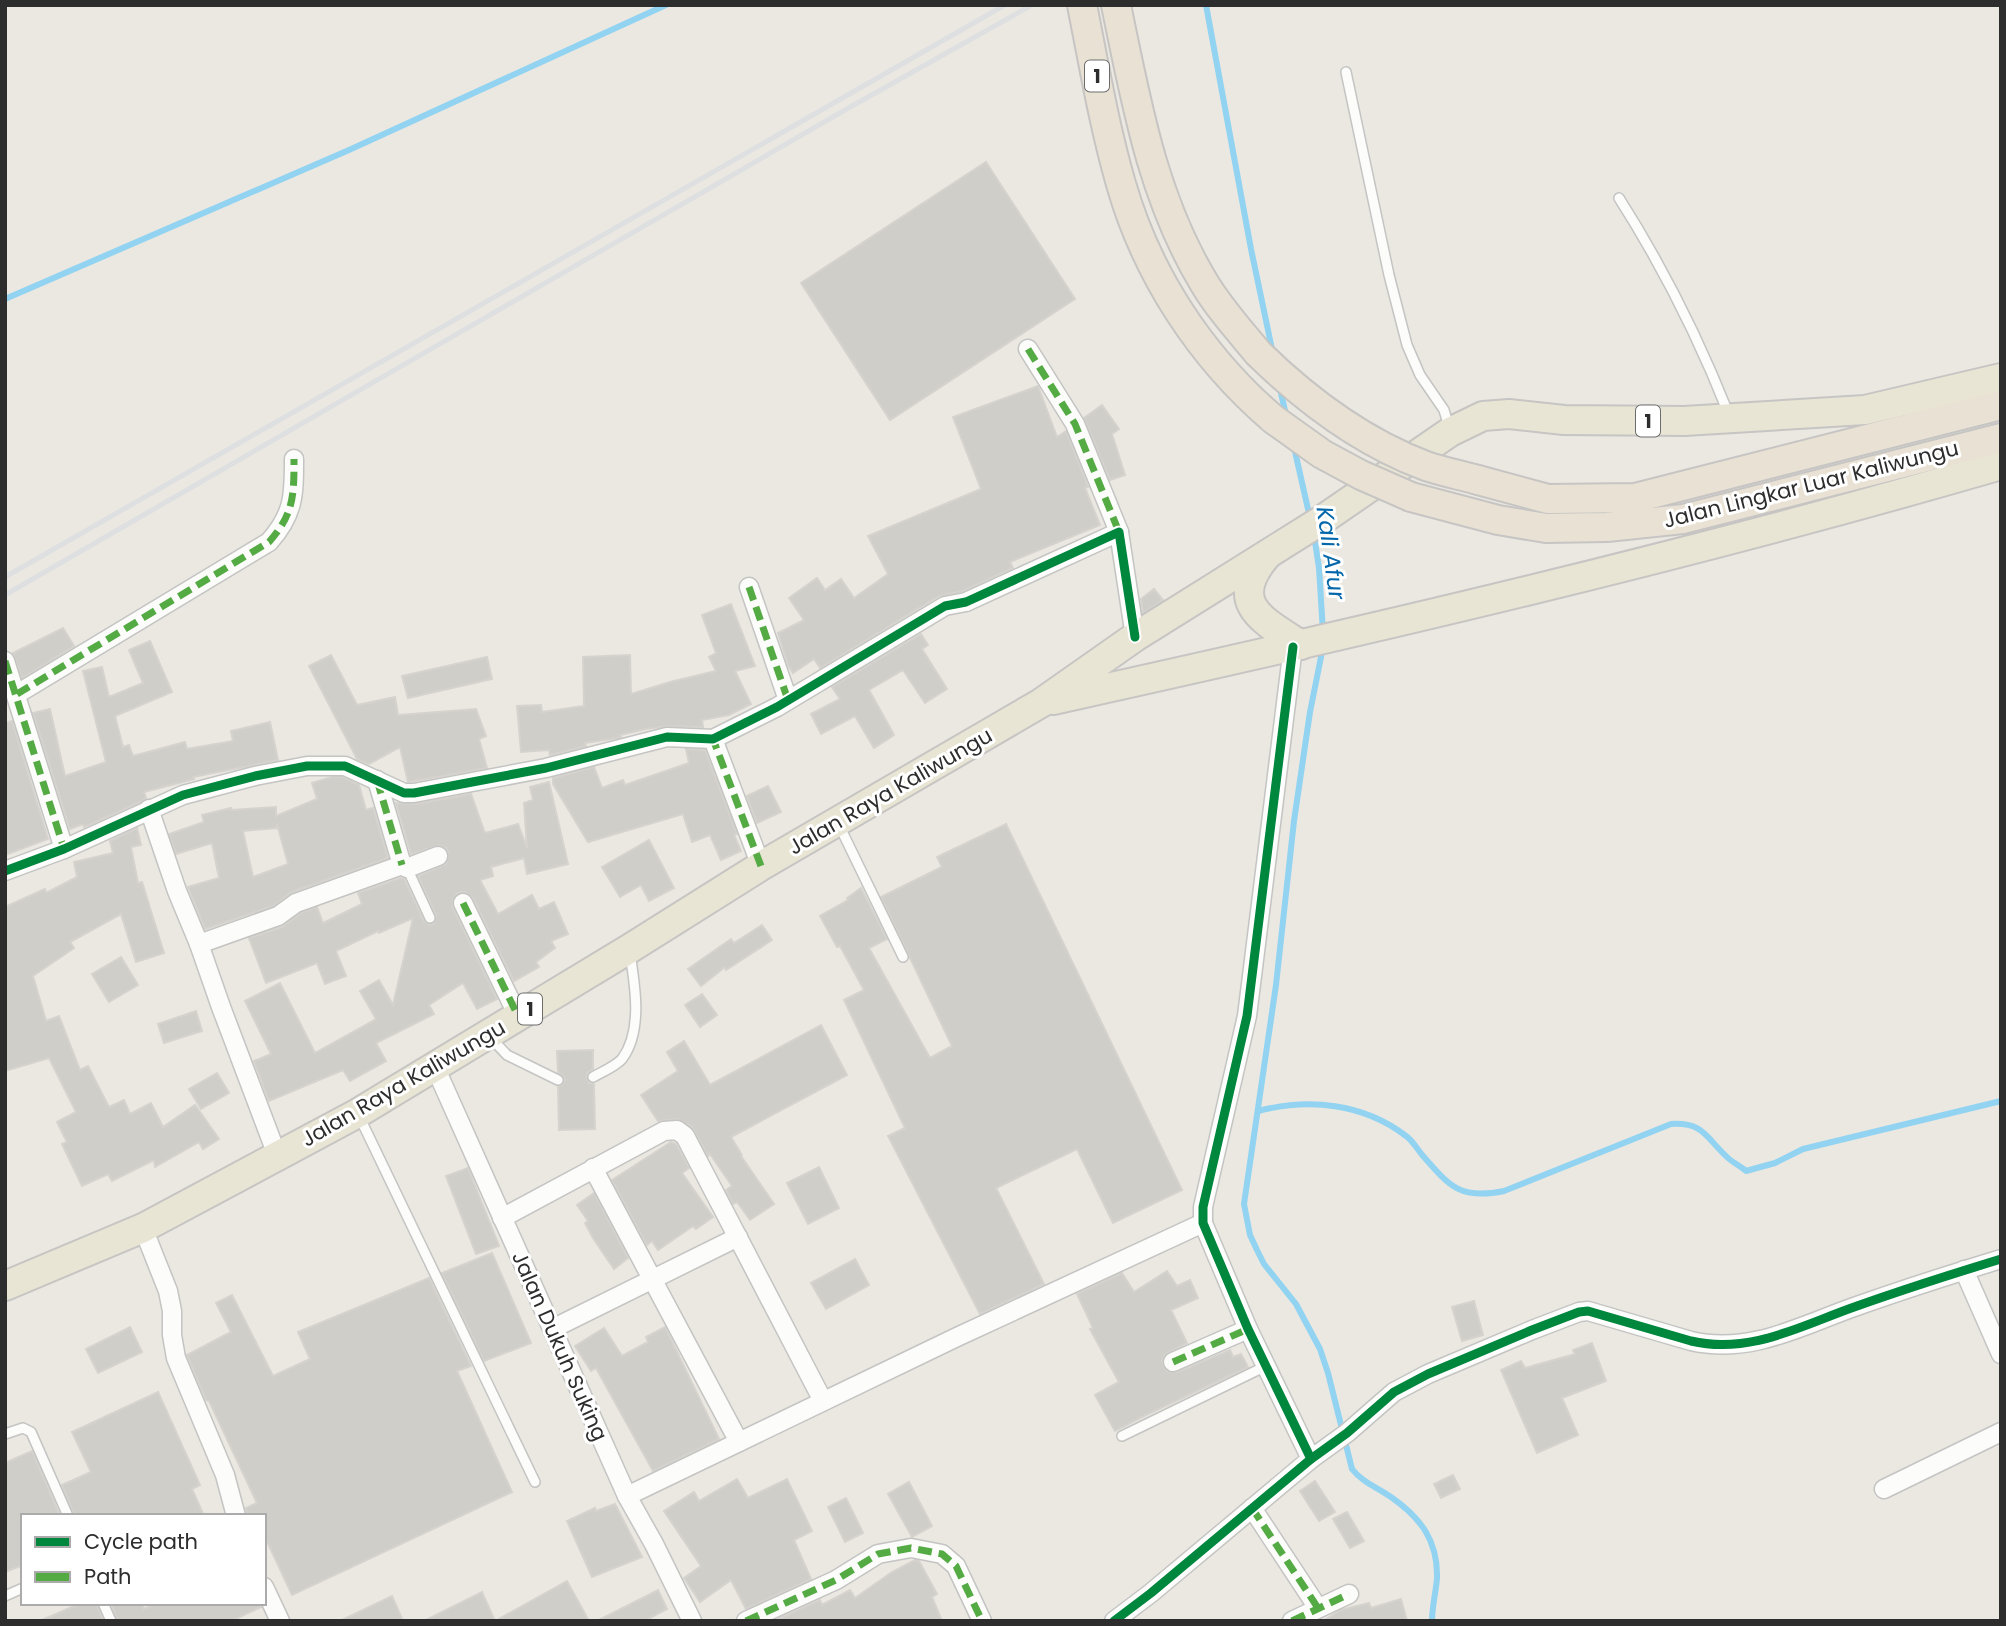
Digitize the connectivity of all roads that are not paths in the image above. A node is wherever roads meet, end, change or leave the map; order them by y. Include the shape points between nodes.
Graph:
1 (1082, 5) edge
2 (1116, 5) edge
3 (1346, 72) dead end
4 (1619, 198) dead end
5 (1028, 349) dead end
6 (2001, 378) edge
7 (2001, 405) edge
8 (1731, 420) junction
9 (1450, 432) junction
10 (2001, 438) edge
11 (294, 459) dead end
12 (2001, 465) edge
13 (1119, 532) junction
14 (1269, 553) junction
15 (749, 587) dead end
16 (1135, 637) junction
17 (1308, 643) junction
18 (5, 661) edge
19 (17, 694) junction
20 (788, 700) junction
21 (1041, 703) junction
22 (713, 739) junction
23 (377, 780) junction
24 (149, 809) junction
25 (837, 822) junction
26 (64, 849) junction
27 (438, 856) dead end
28 (405, 866) junction
29 (761, 866) junction
30 (5, 871) edge
31 (463, 903) dead end
32 (430, 918) dead end
33 (199, 944) junction
34 (629, 949) junction
35 (903, 957) dead end
36 (518, 1016) junction
37 (487, 1034) junction
38 (435, 1067) junction
39 (593, 1077) dead end
40 (558, 1080) dead end
41 (358, 1113) junction
42 (277, 1155) junction
43 (593, 1168) junction
44 (502, 1218) junction
45 (1203, 1223) junction
46 (143, 1228) junction
47 (738, 1237) junction
48 (2001, 1259) edge
49 (1964, 1270) junction
50 (654, 1279) junction
51 (5, 1286) edge
52 (552, 1329) junction
53 (1248, 1329) junction
54 (2001, 1354) edge
55 (1173, 1362) dead end
56 (1266, 1366) junction
57 (823, 1401) junction
58 (2001, 1432) edge
59 (5, 1434) edge
60 (1122, 1436) dead end
61 (739, 1442) junction
62 (1311, 1459) junction
63 (535, 1482) dead end
64 (1884, 1489) dead end
65 (627, 1496) junction
66 (1252, 1508) junction
67 (67, 1514) edge
68 (235, 1514) edge
69 (21, 1589) edge
70 (266, 1591) edge
71 (1349, 1594) dead end
72 (5, 1596) edge
73 (104, 1605) edge
74 (1318, 1608) junction
75 (111, 1621) edge
76 (280, 1621) edge
77 (692, 1621) edge
78 (746, 1621) edge
79 (982, 1621) edge
80 (1114, 1621) edge
81 (1292, 1621) edge

1 - 10 highway, Jalan Lingkar Luar Kaliwungu / 1, bridge via 1121,186 1164,290 1247,396 1322,454 1361,475 1411,497 1498,520 1546,528 1620,526 1683,519
2 - 7 highway, Jalan Lingkar Luar Kaliwungu / 1, bridge via 1161,194 1203,282 1258,353 1294,388 1357,432 1426,465 1548,499 1635,499
3 - 9 lane via 1407,345 1420,376 1444,410
4 - 8 lane via 1678,300
5 - 13 street via 1074,424
6 - 8 main road, 1 via 1865,410
8 - 9 main road, 1 via 1564,420 1509,414 1483,416
9 - 14 main road, 1
11 - 19 street via 290,509 269,542
12 - 17 main road, 1 via 1843,511
13 - 16 street
13 - 20 street via 966,602 944,606
14 - 16 main road, 1
14 - 17 main road via 1254,570 1249,587 1252,605 1263,621
15 - 20 street
16 - 21 main road, 1
17 - 21 main road, 1
17 - 45 street via 1247,1016
18 - 19 street
19 - 26 street
20 - 22 street
21 - 25 main road, Jalan Raya Kaliwungu / 1
22 - 23 street via 667,737 546,768 414,793
22 - 29 street
23 - 24 street via 345,766 307,766 207,789
23 - 28 street
24 - 26 street
24 - 33 street
25 - 29 main road, Jalan Raya Kaliwungu / 1
25 - 35 lane
26 - 30 street
27 - 28 street
28 - 32 lane
28 - 33 street via 296,903 278,916
29 - 34 main road, Jalan Raya Kaliwungu / 1
31 - 36 street
33 - 42 street
34 - 36 main road, Jalan Raya Kaliwungu / 1
34 - 39 lane via 636,1013 631,1038 621,1059
36 - 37 main road, Jalan Raya Kaliwungu / 1
37 - 38 main road, Jalan Raya Kaliwungu / 1
37 - 40 lane via 507,1055
38 - 41 main road, Jalan Raya Kaliwungu / 1
38 - 44 street, Jalan Dukuh Suking
41 - 42 main road, Jalan Raya Kaliwungu / 1
41 - 63 lane
42 - 46 main road, Jalan Raya Kaliwungu / 1
43 - 44 street
43 - 47 street via 664,1131 677,1130 685,1136
43 - 50 street
44 - 52 street, Jalan Dukuh Suking
45 - 53 street
45 - 57 street
46 - 51 main road, Jalan Raya Kaliwungu / 1
46 - 68 street via 168,1291 176,1359 225,1475
47 - 50 street
47 - 57 street
48 - 49 street
49 - 54 street
49 - 62 street via 1781,1335 1733,1346 1691,1341 1597,1312 1579,1312 1406,1384
50 - 52 street
50 - 61 street
52 - 65 street, Jalan Dukuh Suking
53 - 55 street
53 - 56 street
56 - 60 lane
56 - 62 street
57 - 61 street
58 - 64 street
59 - 67 lane via 23,1428 31,1432
61 - 65 street
62 - 66 street
65 - 77 street, Jalan Dukuh Suking
66 - 74 street
66 - 80 street
69 - 72 lane
70 - 76 street
71 - 74 street
73 - 75 lane
74 - 81 street
78 - 79 street via 836,1580 878,1554 911,1548 942,1553 956,1566

